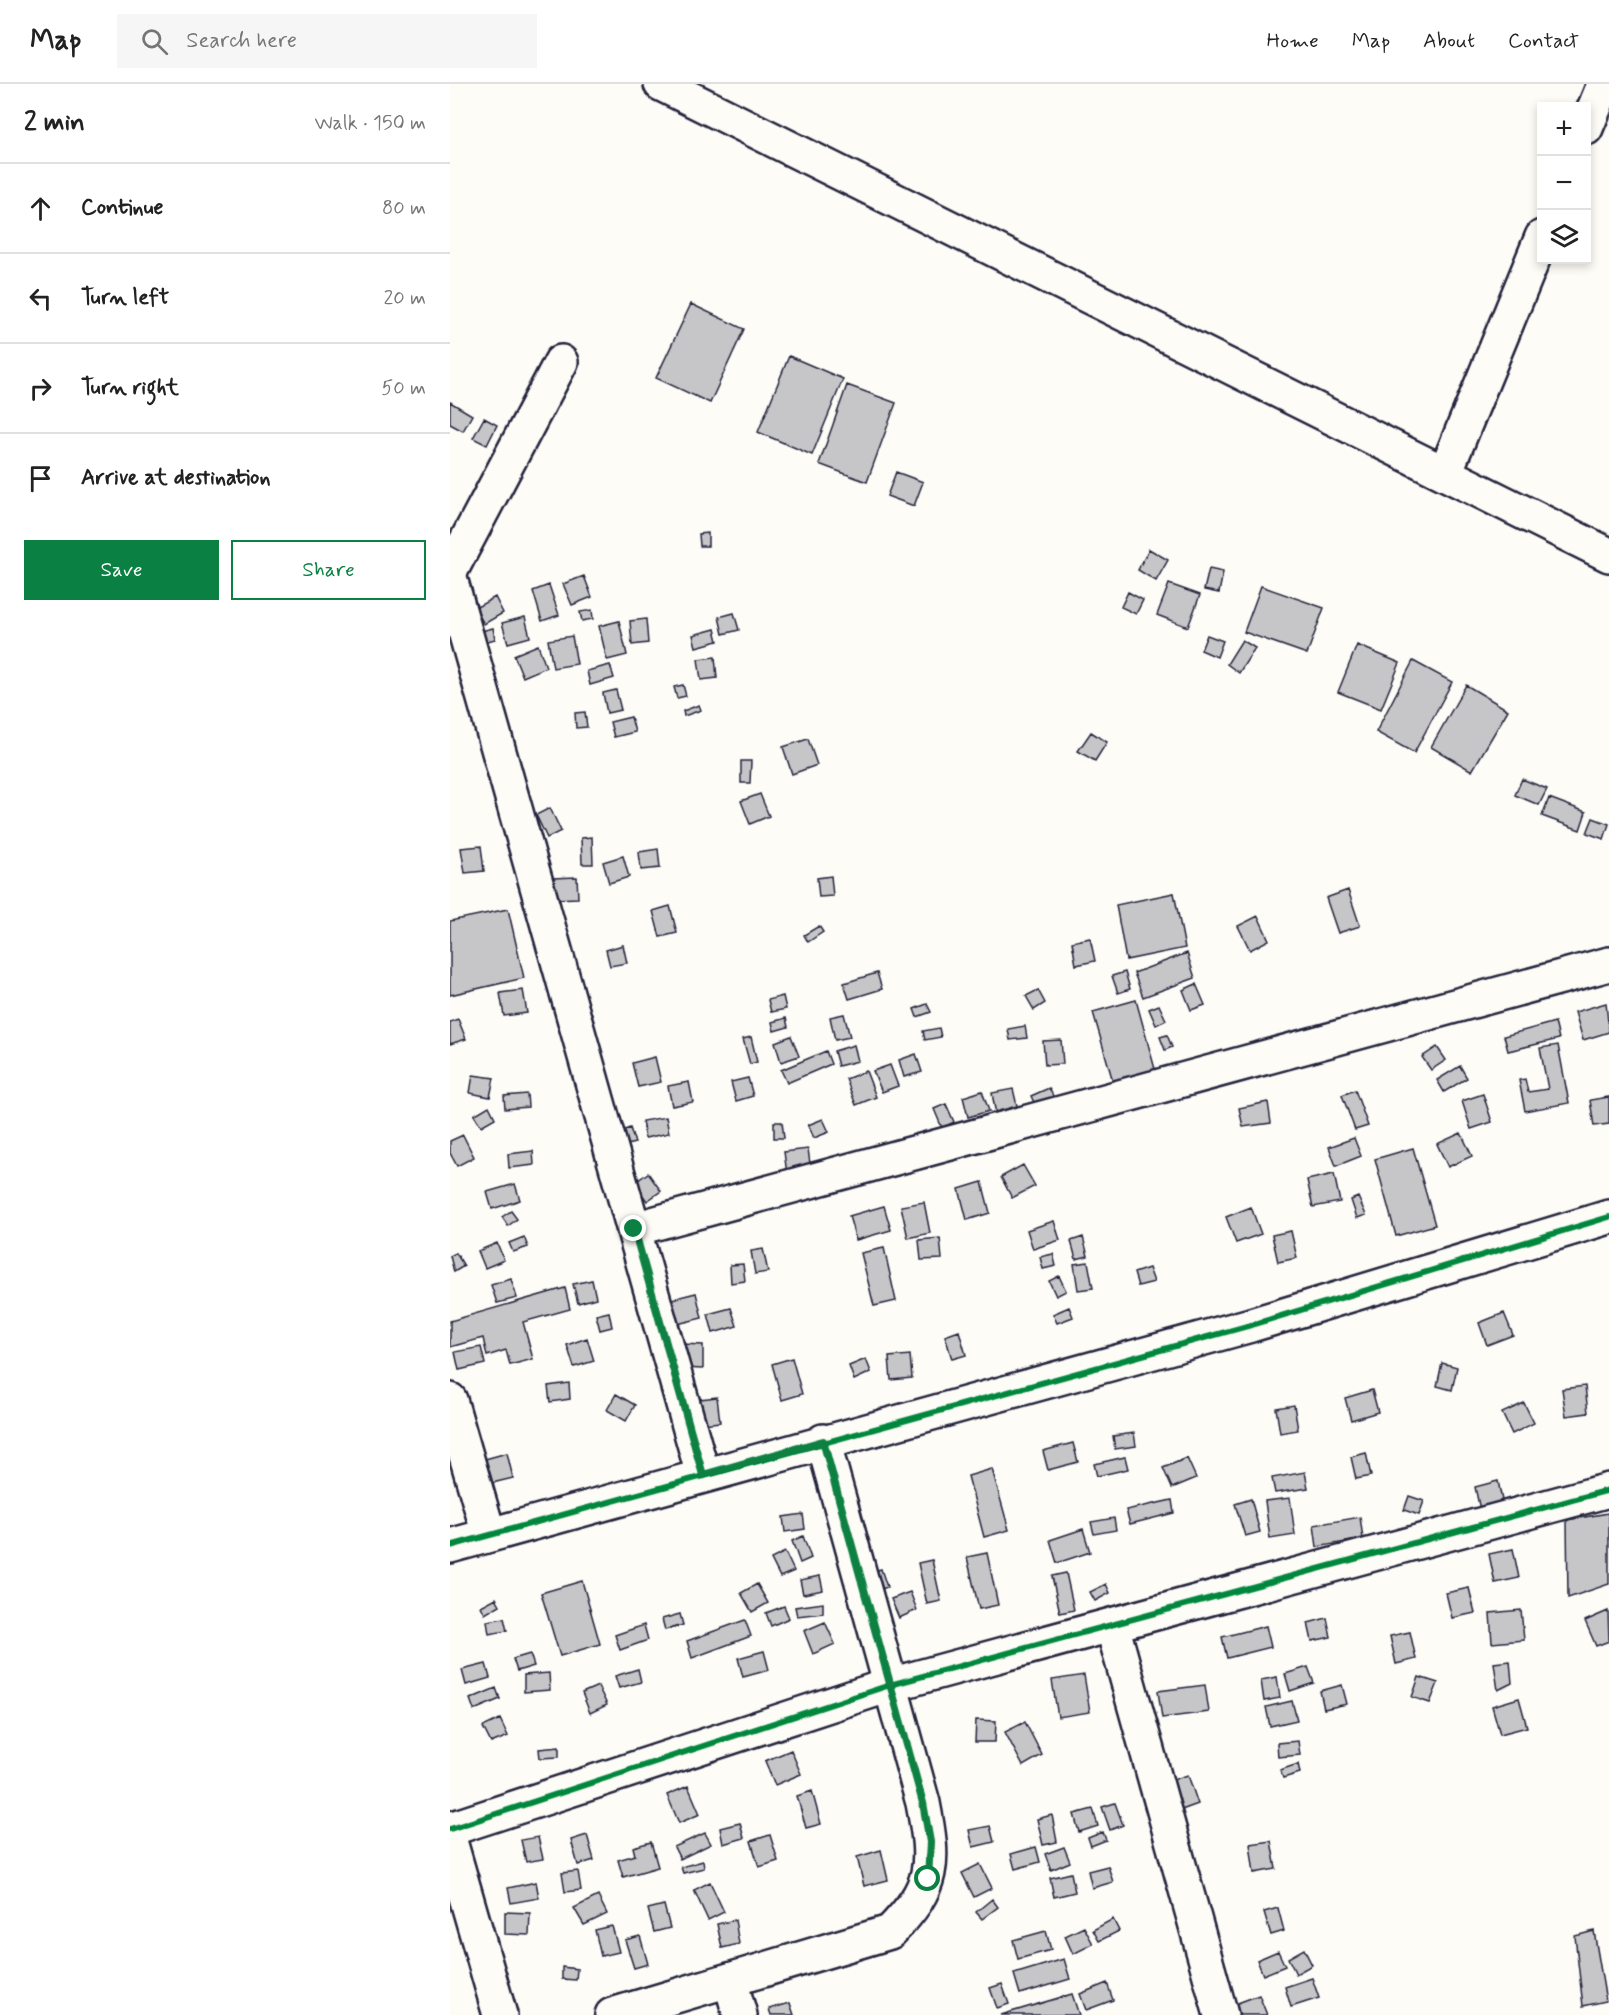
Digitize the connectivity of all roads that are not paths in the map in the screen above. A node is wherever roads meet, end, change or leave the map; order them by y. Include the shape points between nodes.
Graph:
1 (661, 84) edge
2 (1602, 87) edge
3 (1591, 117) edge
4 (1537, 249) edge
5 (561, 362) dead end
6 (1444, 473) junction
7 (1609, 555) edge
8 (450, 572) edge
9 (450, 578) edge
10 (1609, 964) edge
11 (1609, 1217) edge
12 (634, 1229) junction
13 (450, 1400) edge
14 (823, 1441) junction
15 (703, 1475) junction
16 (1609, 1490) edge
17 (489, 1535) junction
18 (450, 1546) edge
19 (1112, 1625) junction
20 (890, 1685) junction
21 (450, 1829) edge
22 (450, 1841) edge
23 (730, 1980) junction
24 (500, 2015) edge
25 (612, 2015) edge
26 (740, 2015) edge
27 (1221, 2015) edge

1 - 6 street
2 - 3 street
4 - 6 street
5 - 8 street
6 - 7 street
9 - 12 street
10 - 12 street
11 - 14 street via 1251,1325
12 - 15 street
13 - 17 street
14 - 15 street
14 - 20 street
15 - 17 street
16 - 19 street
17 - 18 street
19 - 20 street
19 - 27 street
20 - 21 street
20 - 23 street via 930,1842 928,1879 914,1907 890,1932
22 - 24 street
23 - 25 street
23 - 26 street

